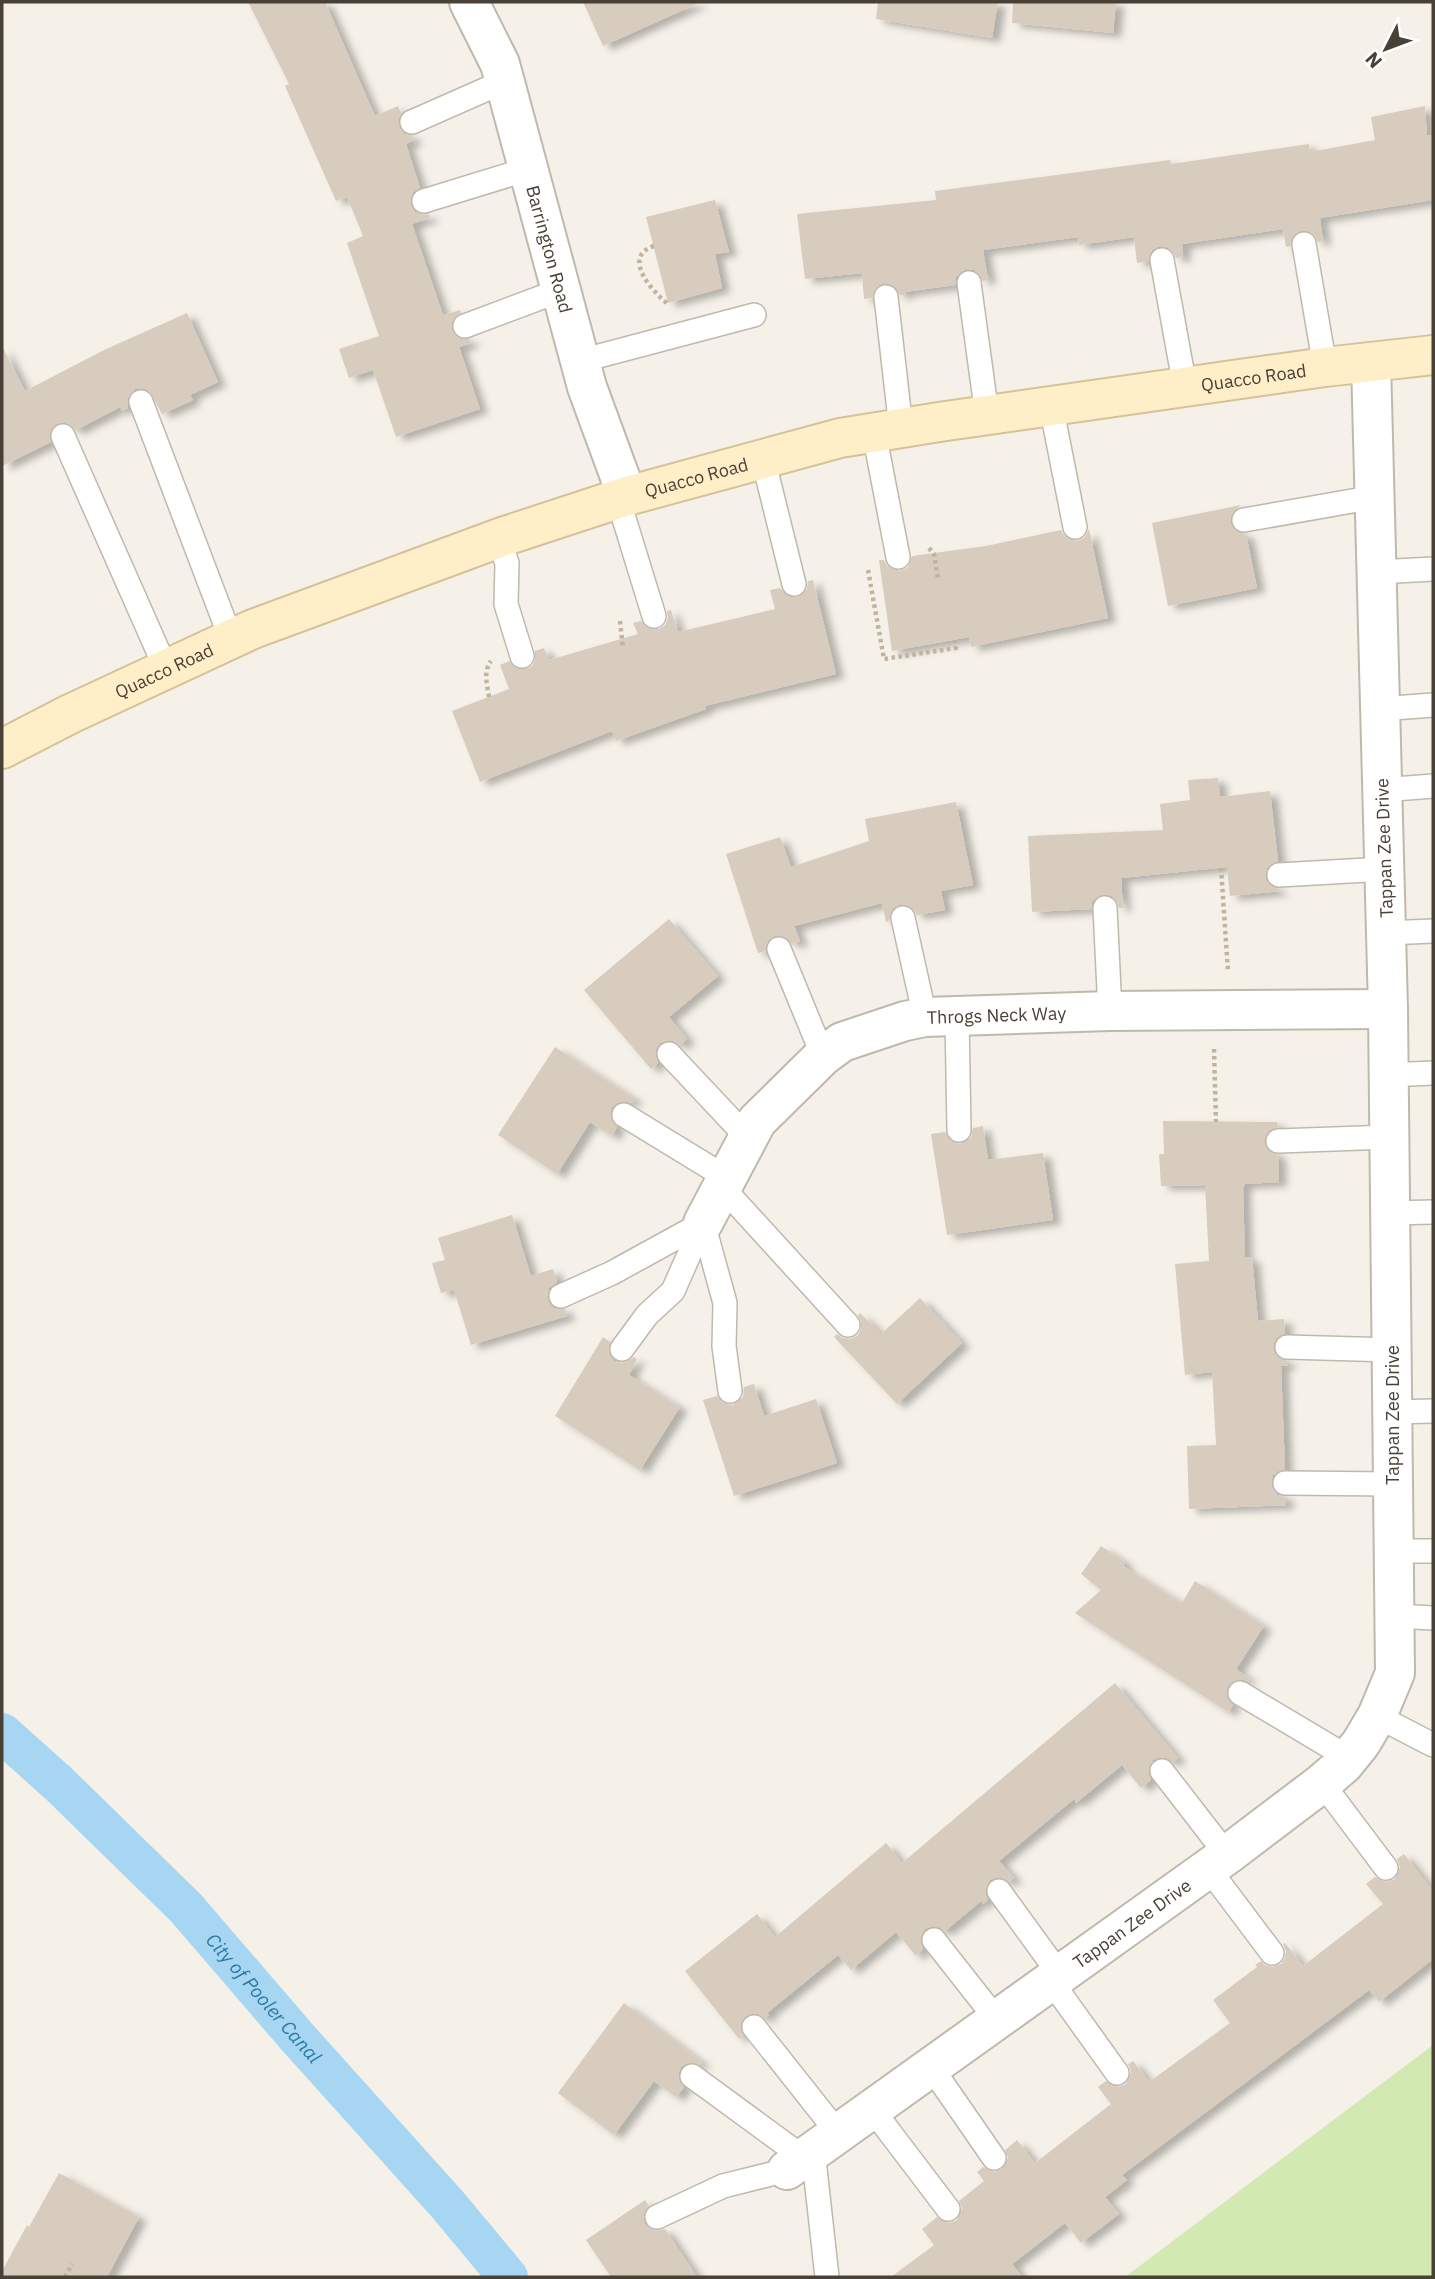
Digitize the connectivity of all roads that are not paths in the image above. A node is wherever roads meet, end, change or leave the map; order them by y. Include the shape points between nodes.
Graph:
1 (469, 2) edge
2 (505, 81) junction
3 (412, 122) dead end
4 (528, 169) junction
5 (424, 201) dead end
6 (1304, 244) dead end
7 (1163, 260) dead end
8 (969, 283) dead end
9 (561, 290) junction
10 (886, 297) dead end
11 (754, 315) dead end
12 (465, 326) dead end
13 (1433, 355) edge
14 (580, 361) junction
15 (1371, 362) junction
16 (1325, 367) junction
17 (1185, 387) junction
18 (141, 402) dead end
19 (1051, 406) junction
20 (987, 415) junction
21 (888, 430) junction
22 (63, 436) dead end
23 (763, 459) junction
24 (1375, 497) junction
25 (623, 498) junction
26 (1244, 520) dead end
27 (1075, 527) dead end
28 (498, 538) junction
29 (897, 552) road end
30 (1433, 569) edge
31 (1377, 572) junction
32 (794, 584) dead end
33 (654, 616) dead end
34 (231, 639) junction
35 (522, 656) dead end
36 (166, 669) junction
37 (1433, 705) edge
38 (1380, 709) junction
39 (2, 749) edge
40 (1433, 786) edge
41 (1382, 790) junction
42 (1384, 869) junction
43 (1279, 875) dead end
44 (1105, 908) dead end
45 (903, 918) dead end
46 (1433, 931) edge
47 (1386, 933) junction
48 (779, 949) dead end
49 (1388, 1009) junction
50 (1110, 1011) junction
51 (941, 1017) junction
52 (669, 1054) dead end
53 (823, 1056) junction
54 (1433, 1073) edge
55 (1388, 1075) junction
56 (624, 1115) dead end
57 (959, 1130) dead end
58 (1390, 1137) junction
59 (748, 1138) junction
60 (1278, 1141) dead end
61 (724, 1182) junction
62 (1433, 1212) edge
63 (1390, 1213) junction
64 (703, 1223) junction
65 (561, 1296) dead end
66 (848, 1325) dead end
67 (1287, 1347) dead end
68 (622, 1349) dead end
69 (1392, 1350) junction
70 (730, 1391) dead end
71 (1433, 1411) edge
72 (1392, 1412) junction
73 (1285, 1483) dead end
74 (1392, 1484) junction
75 (1393, 1551) junction
76 (1433, 1551) edge
77 (1394, 1616) junction
78 (1433, 1618) edge
79 (1240, 1693) dead end
80 (1377, 1716) junction
81 (1433, 1745) edge
82 (1336, 1770) junction
83 (1162, 1771) dead end
84 (1218, 1862) junction
85 (1386, 1868) dead end
86 (999, 1891) dead end
87 (934, 1940) dead end
88 (1272, 1953) dead end
89 (1056, 1978) junction
90 (997, 2020) junction
91 (754, 2027) dead end
92 (931, 2067) junction
93 (1117, 2073) dead end
94 (692, 2077) dead end
95 (872, 2109) junction
96 (810, 2153) junction
97 (994, 2158) dead end
98 (948, 2209) dead end
99 (657, 2217) dead end
100 (827, 2277) edge

1 - 2 street, Barrington Road
2 - 3 lane
2 - 4 street, Barrington Road
4 - 5 lane
4 - 9 street, Barrington Road
6 - 16 lane
7 - 17 lane
8 - 20 lane
9 - 12 lane
9 - 14 street, Barrington Road
10 - 21 lane
11 - 14 lane
13 - 15 street, Quacco Road
14 - 25 street, Barrington Road
15 - 16 street, Quacco Road
15 - 24 street, Tappan Zee Drive
16 - 17 street, Quacco Road
17 - 19 street, Quacco Road
18 - 34 lane
19 - 20 street, Quacco Road
19 - 27 lane
20 - 21 street, Quacco Road
21 - 23 street, Quacco Road
21 - 29 lane
22 - 36 lane
23 - 25 street, Quacco Road
23 - 32 lane
24 - 26 lane
24 - 31 street, Tappan Zee Drive
25 - 28 street, Quacco Road
25 - 33 lane
28 - 34 street, Quacco Road
28 - 35 lane via 507,563 506,604
30 - 31 lane
31 - 38 street, Tappan Zee Drive
34 - 36 street, Quacco Road
36 - 39 street, Quacco Road
37 - 38 lane
38 - 41 street, Tappan Zee Drive
40 - 41 lane
41 - 42 street, Tappan Zee Drive
42 - 43 lane
42 - 47 street, Tappan Zee Drive
44 - 50 lane
45 - 51 lane
46 - 47 lane
47 - 49 street, Tappan Zee Drive
48 - 53 lane
49 - 50 street, Throgs Neck Way
49 - 55 street, Tappan Zee Drive
50 - 51 street, Throgs Neck Way
51 - 53 street, Throgs Neck Way via 905,1021 842,1042
51 - 57 lane
52 - 59 lane
53 - 59 street, Throgs Neck Way via 757,1121
54 - 55 lane
55 - 58 street, Tappan Zee Drive
56 - 61 lane
58 - 60 lane
58 - 63 street, Tappan Zee Drive
59 - 61 street, Throgs Neck Way
61 - 64 street, Throgs Neck Way
61 - 66 lane
62 - 63 lane
63 - 69 street, Tappan Zee Drive
64 - 65 lane
64 - 68 lane via 673,1290
64 - 70 lane via 725,1303 723,1346
67 - 69 lane
69 - 72 street, Tappan Zee Drive
71 - 72 lane
72 - 74 street, Tappan Zee Drive
73 - 74 lane
74 - 75 street, Tappan Zee Drive
75 - 76 lane
75 - 77 street, Tappan Zee Drive
77 - 78 lane
77 - 80 street, Tappan Zee Drive via 1395,1673
79 - 82 lane
80 - 81 lane
80 - 82 street, Tappan Zee Drive via 1361,1743
82 - 84 street, Tappan Zee Drive
82 - 85 lane
83 - 84 lane
84 - 88 lane
84 - 89 street, Tappan Zee Drive
86 - 89 lane
87 - 90 lane
89 - 90 street, Tappan Zee Drive
89 - 93 lane
90 - 92 street, Tappan Zee Drive
91 - 96 lane
92 - 95 street, Tappan Zee Drive
92 - 97 lane
94 - 96 lane
95 - 96 street, Tappan Zee Drive
95 - 98 lane
96 - 99 lane
96 - 100 lane

